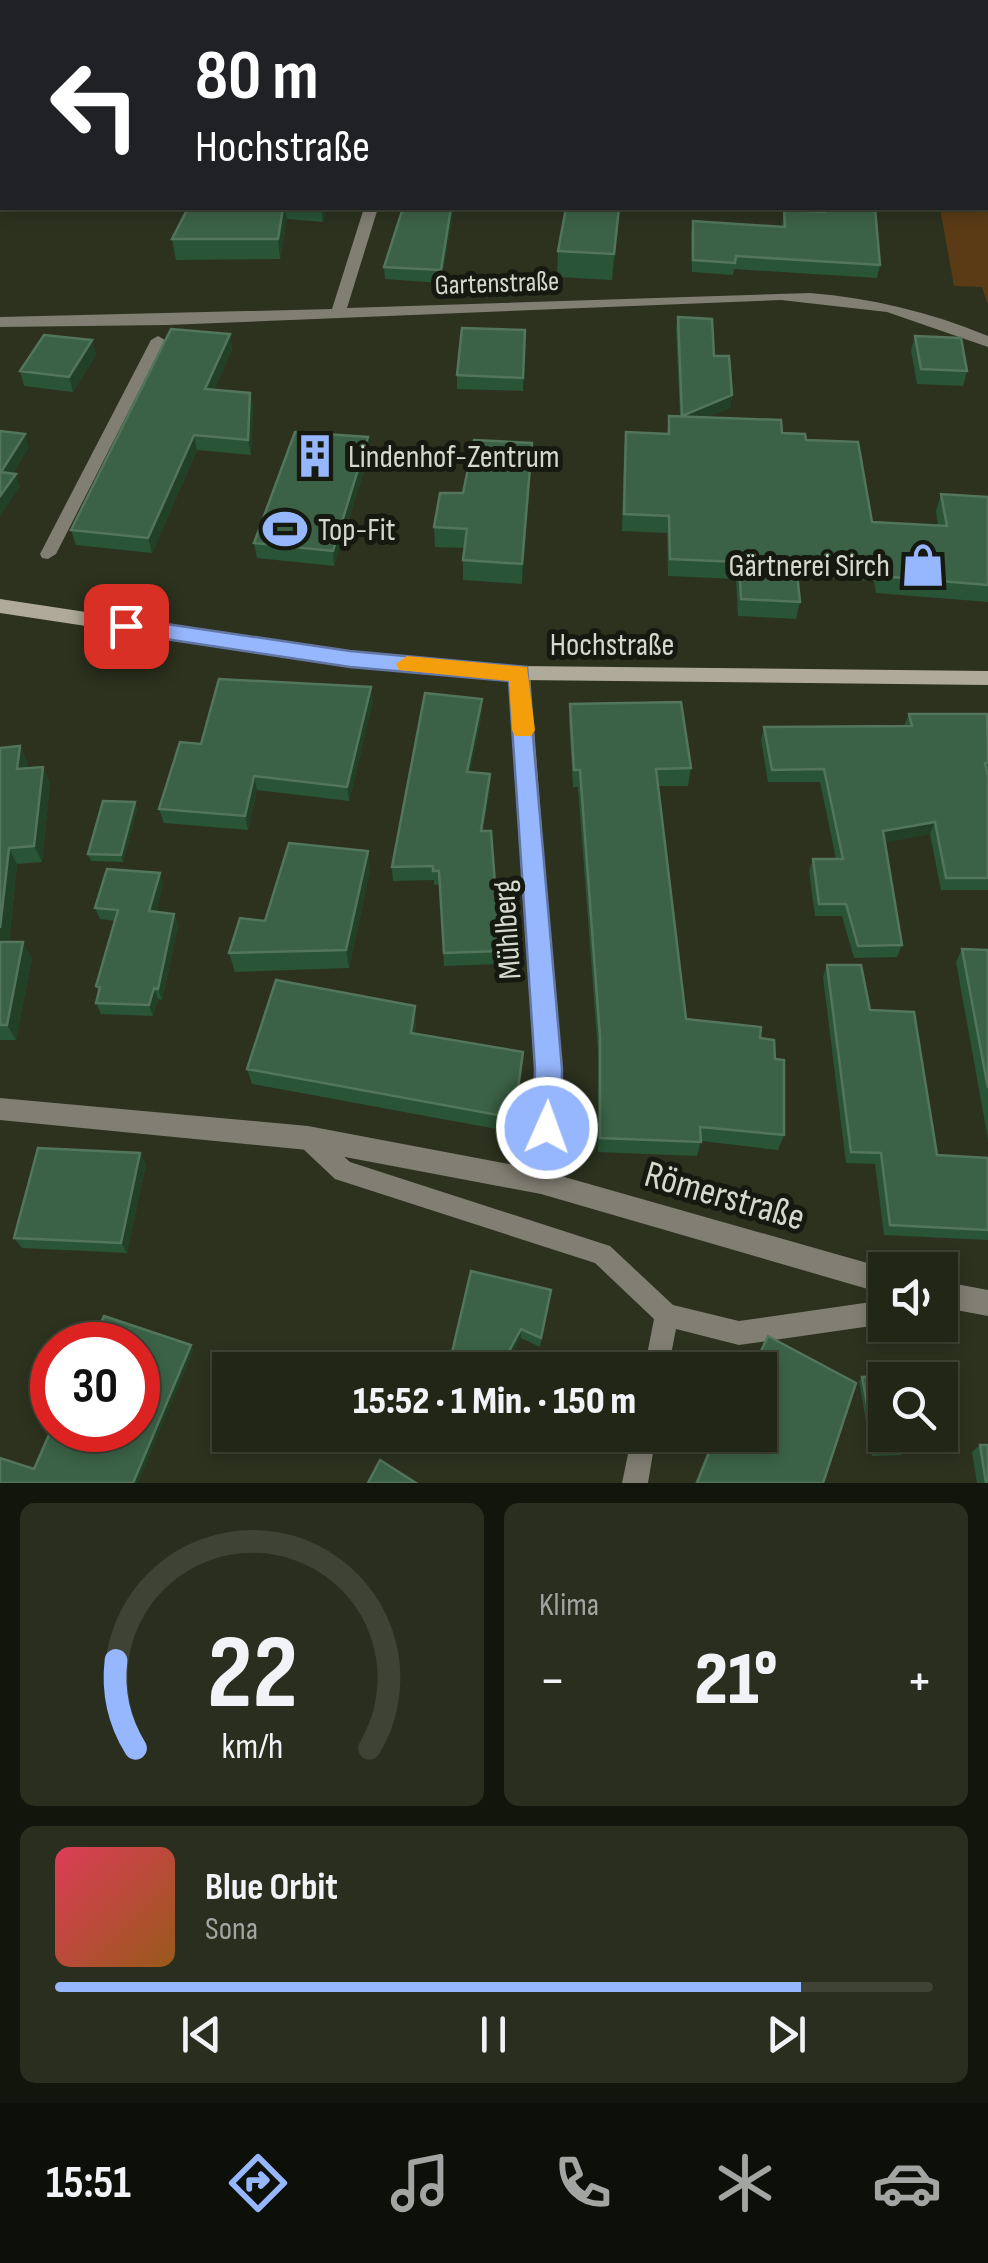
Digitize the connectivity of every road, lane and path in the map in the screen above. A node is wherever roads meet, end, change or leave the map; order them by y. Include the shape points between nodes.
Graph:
1 (370, 210) edge
2 (338, 313) junction
3 (0, 322) edge
4 (158, 340) dead end
5 (988, 342) edge
6 (48, 554) dead end
7 (0, 606) edge
8 (520, 673) junction
9 (988, 678) edge
10 (0, 1110) edge
11 (308, 1138) junction
12 (541, 1182) junction
13 (868, 1276) edge
14 (958, 1297) edge
15 (988, 1303) edge
16 (868, 1314) edge
17 (667, 1315) junction
18 (660, 1352) edge
19 (641, 1452) edge
20 (635, 1483) edge

1 - 2 street
2 - 3 street, Gartenstraße
2 - 5 street, Gartenstraße via 822,298 870,301
4 - 6 lane
7 - 8 street, Hochstraße via 338,658
8 - 9 street, Hochstraße
8 - 12 street, Mühlberg via 550,1100
10 - 11 street, Römerstraße
11 - 12 street, Römerstraße
11 - 17 lane via 343,1170 602,1254
12 - 13 street, Römerstraße
14 - 15 street
16 - 17 lane via 739,1333
17 - 18 lane
19 - 20 lane

